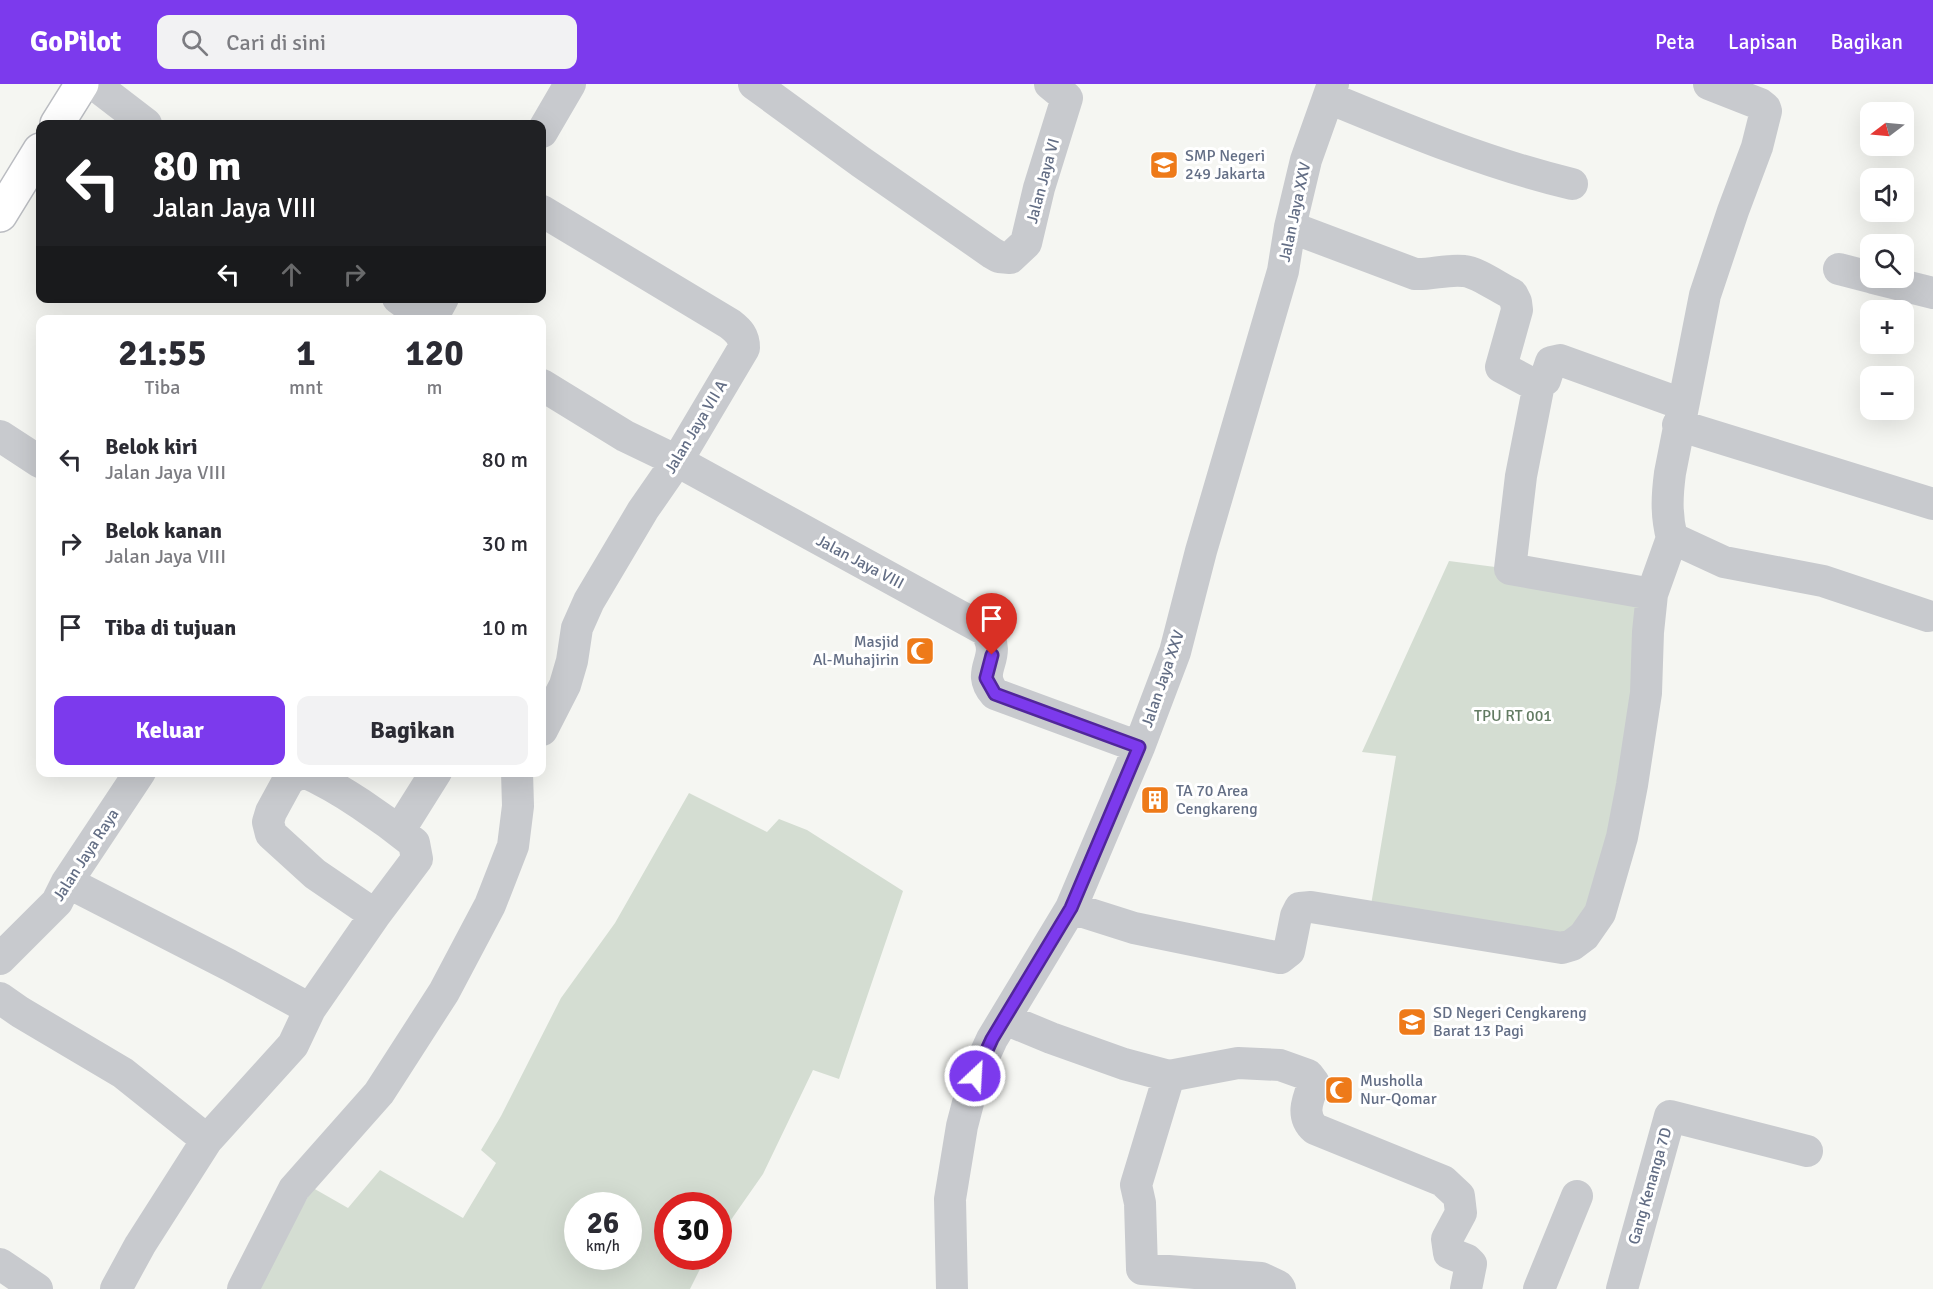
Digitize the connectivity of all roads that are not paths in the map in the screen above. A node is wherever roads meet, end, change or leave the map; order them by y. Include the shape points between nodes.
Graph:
1 (82, 84) edge
2 (94, 84) edge
3 (570, 84) edge
4 (754, 84) edge
5 (1709, 84) edge
6 (1064, 89) edge
7 (1331, 91) edge
8 (60, 120) edge
9 (141, 120) edge
10 (546, 125) edge
11 (36, 156) edge
12 (1572, 184) dead end
13 (546, 213) edge
14 (0, 215) edge
15 (1290, 227) junction
16 (1839, 269) dead end
17 (1860, 274) edge
18 (1914, 287) edge
19 (1933, 292) edge
20 (405, 303) edge
21 (422, 315) edge
22 (1539, 384) junction
23 (546, 387) edge
24 (1680, 415) junction
25 (0, 436) edge
26 (36, 459) edge
27 (677, 461) junction
28 (1933, 504) edge
29 (1672, 538) junction
30 (1652, 594) junction
31 (1929, 616) dead end
32 (546, 722) edge
33 (1139, 747) junction
34 (137, 777) edge
35 (293, 777) edge
36 (312, 777) edge
37 (433, 777) edge
38 (518, 777) edge
39 (399, 831) junction
40 (67, 882) junction
41 (1071, 908) junction
42 (375, 915) junction
43 (0, 959) edge
44 (0, 998) edge
45 (310, 1010) junction
46 (1005, 1019) junction
47 (1169, 1076) junction
48 (207, 1140) junction
49 (1808, 1151) dead end
50 (1577, 1196) dead end
51 (3, 1273) edge
52 (1209, 1282) edge
53 (37, 1289) edge
54 (116, 1289) edge
55 (243, 1289) edge
56 (952, 1289) edge
57 (1281, 1289) edge
58 (1466, 1289) edge
59 (1539, 1289) edge
60 (1622, 1289) edge

1 - 8 main road
2 - 9 street
3 - 10 street
4 - 6 street, Jalan Jaya VI via 992,253 1010,258 1026,243
5 - 24 street via 1760,104 1766,111 1705,295
7 - 12 street via 1439,143
7 - 15 street, Jalan Jaya XXV via 1306,160
11 - 14 main road
13 - 27 street, Jalan Jaya VII A via 739,330 744,348
15 - 22 street via 1415,274 1466,271 1512,294 1517,310 1501,367
15 - 33 street, Jalan Jaya XXV via 1283,271 1175,652
16 - 17 street
18 - 19 street
20 - 21 street
22 - 24 street via 1545,380 1551,362 1560,360
22 - 30 street via 1521,476 1510,569
23 - 27 street, Jalan Jaya VIII via 625,436
24 - 28 street
24 - 29 street via 1666,499
25 - 26 street
27 - 32 street, Jalan Jaya VII A via 589,601 577,628 565,685
27 - 33 street, Jalan Jaya VIII via 984,630 992,646 986,678 995,694
29 - 30 street
29 - 31 street via 1724,562 1823,581
30 - 41 street via 1646,693 1622,837 1600,913 1584,936 1572,945 1562,948 1311,907 1300,908 1289,951 1280,958 1134,928
33 - 41 street, Jalan Jaya XXV
34 - 40 street, Jalan Jaya Raya
35 - 42 street via 271,812 271,834 315,874
36 - 39 street
37 - 39 street
38 - 55 street via 513,846 490,905 454,973 379,1093 294,1189
39 - 42 street via 414,843 417,859
40 - 43 street, Jalan Jaya Raya via 57,902
40 - 45 street
41 - 46 street, Jalan Jaya XXV
42 - 45 street
44 - 48 street via 123,1073
45 - 48 street via 293,1045
46 - 47 street via 1124,1064
46 - 56 street, Jalan Jaya XXV via 975,1076 962,1126 950,1199
47 - 52 street via 1136,1185 1141,1268
47 - 58 street via 1238,1063 1280,1065 1308,1075 1314,1083 1305,1113 1315,1129 1443,1181 1459,1196 1461,1213 1447,1246 1449,1253 1471,1264
48 - 54 street
49 - 60 street, Gang Kenanga 7D via 1670,1116
50 - 59 street
51 - 53 street
52 - 57 street via 1261,1278

